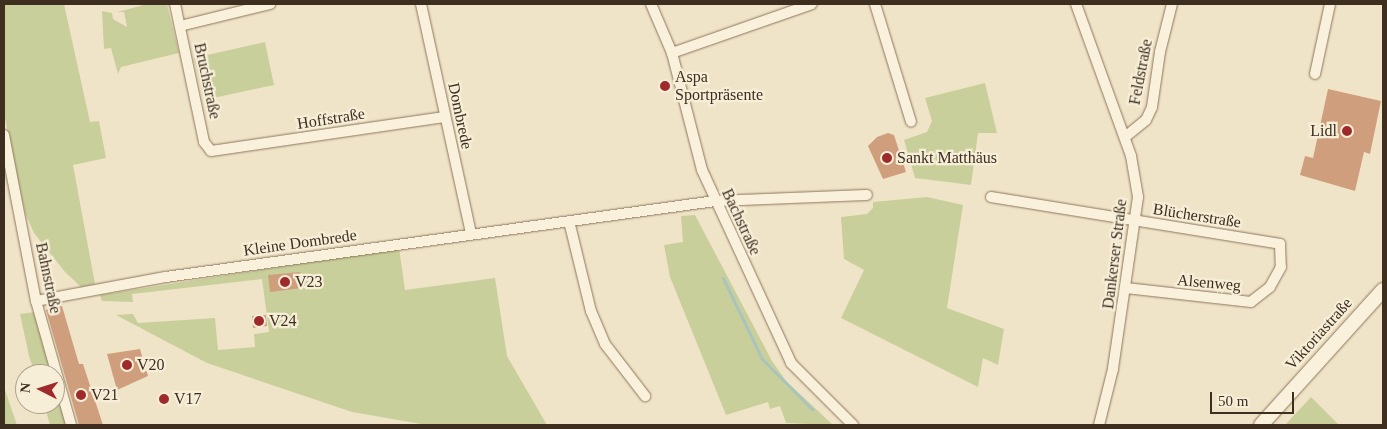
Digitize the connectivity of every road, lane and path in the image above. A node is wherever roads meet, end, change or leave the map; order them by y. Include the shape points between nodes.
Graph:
1 (175, 4) edge
2 (270, 4) edge
3 (421, 4) edge
4 (651, 4) edge
5 (812, 4) edge
6 (875, 4) edge
7 (1076, 4) edge
8 (1172, 4) edge
9 (1330, 4) edge
10 (180, 26) junction
11 (672, 52) junction
12 (1315, 74) dead end
13 (445, 117) junction
14 (910, 122) dead end
15 (4, 134) edge
16 (1125, 137) junction
17 (222, 151) joint
18 (867, 195) dead end
19 (990, 197) dead end
20 (714, 201) junction
21 (569, 221) junction
22 (1135, 221) junction
23 (471, 234) junction
24 (1280, 244) joint
25 (1126, 288) junction
26 (1383, 290) edge
27 (36, 301) junction
28 (645, 396) dead end
29 (71, 425) edge
30 (853, 425) edge
31 (1099, 425) edge
32 (1261, 425) edge

1 - 10 street, Bruchstraße
2 - 10 street
3 - 13 street, Dombrede
4 - 11 street, Bachstraße
5 - 11 street
6 - 14 street
7 - 16 street, Dankerser Straße
8 - 16 street, Feldstraße via 1160,52 1152,107 1146,120
9 - 12 street
10 - 17 street, Bruchstraße via 204,142 211,151
11 - 20 street, Bachstraße via 702,170
13 - 17 street, Hoffstraße
13 - 23 street, Dombrede
15 - 27 street, Bahnstraße
16 - 22 street, Dankerser Straße via 1136,178
18 - 20 street
19 - 22 street, Blücherstraße
20 - 21 street, Kleine Dombrede
20 - 30 street, Bachstraße via 791,363
21 - 23 street, Kleine Dombrede
21 - 28 street via 591,311 605,344
22 - 24 street, Blücherstraße
22 - 25 street, Dankerser Straße
23 - 27 street, Kleine Dombrede via 166,278
24 - 25 street, Alsenweg via 1281,267 1270,286 1251,302
25 - 31 street, Dankerser Straße
26 - 32 main road, Viktoriastraße
27 - 29 street, Bahnstraße

